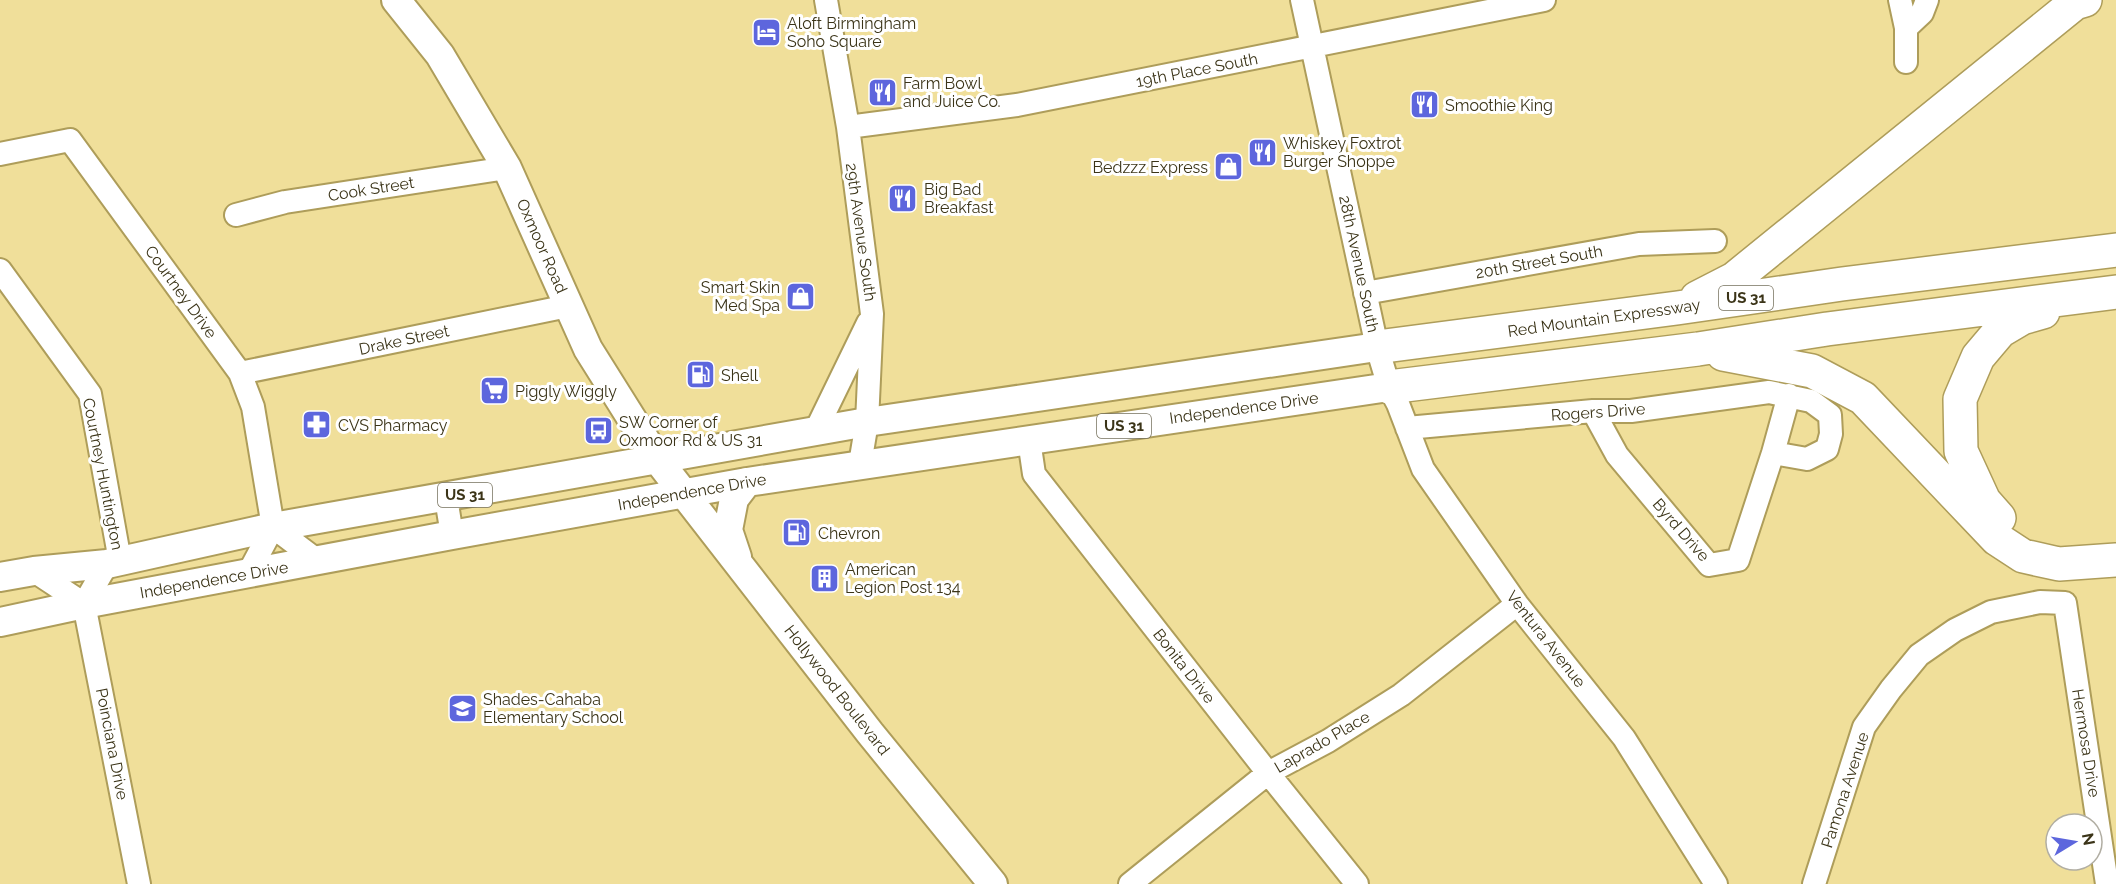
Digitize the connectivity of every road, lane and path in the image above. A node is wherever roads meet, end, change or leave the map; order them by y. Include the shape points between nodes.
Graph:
1 (396, 0) edge
2 (826, 0) edge
3 (1302, 0) edge
4 (1544, 0) edge
5 (1900, 0) edge
6 (1927, 0) edge
7 (2079, 1) edge
8 (1906, 28) junction
9 (1312, 47) junction
10 (1906, 62) dead end
11 (848, 128) junction
12 (0, 154) edge
13 (507, 168) junction
14 (236, 215) dead end
15 (1715, 241) dead end
16 (2116, 250) edge
17 (0, 270) edge
18 (1365, 293) junction
19 (2109, 293) edge
20 (568, 306) junction
21 (1677, 308) junction
22 (872, 314) junction
23 (1377, 347) junction
24 (1698, 349) junction
25 (240, 373) junction
26 (1389, 387) junction
27 (1789, 395) junction
28 (1593, 411) junction
29 (867, 422) junction
30 (1407, 428) junction
31 (815, 432) junction
32 (1029, 440) junction
33 (1773, 453) junction
34 (657, 459) junction
35 (860, 464) junction
36 (747, 482) junction
37 (684, 494) junction
38 (446, 498) junction
39 (273, 527) junction
40 (452, 535) junction
41 (2116, 543) edge
42 (2116, 560) edge
43 (318, 561) junction
44 (113, 562) junction
45 (742, 570) junction
46 (34, 571) junction
47 (248, 574) junction
48 (0, 577) edge
49 (2065, 603) joint
50 (84, 604) junction
51 (1517, 604) junction
52 (0, 622) edge
53 (1268, 773) junction
54 (139, 884) edge
55 (993, 884) edge
56 (1130, 884) edge
57 (1358, 884) edge
58 (1716, 884) edge
59 (1815, 884) edge
60 (2107, 884) edge

1 - 13 main road, Oxmoor Road via 440,55
2 - 11 street, 29th Avenue South
3 - 9 street, 28th Avenue South
4 - 9 street, 19th Place South
5 - 8 street
6 - 8 street via 1922,13
7 - 21 highway via 1734,279
8 - 10 street
9 - 11 street, 19th Place South via 1017,105
9 - 18 street, 28th Avenue South
11 - 22 street, 29th Avenue South
12 - 25 street, Courtney Drive via 70,140
13 - 14 street, Cook Street via 285,202
13 - 20 main road, Oxmoor Road
15 - 18 street, 20th Street South via 1639,244
16 - 21 highway, Red Mountain Expressway / US 31
17 - 44 street, Courtney Huntington via 90,394
18 - 23 street, 28th Avenue South
19 - 24 highway, US 31
19 - 41 highway via 2022,318 2000,331 1978,357 1960,399 1961,451 1984,501 2002,521 2026,537 2058,546 2095,549
20 - 25 street, Drake Street
20 - 34 main road, Oxmoor Road via 588,349
21 - 23 highway, Red Mountain Expressway / US 31
22 - 29 street, 29th Avenue South
22 - 31 street
23 - 26 street, 28th Avenue South
23 - 29 main road, US 31
24 - 26 highway, US 31
24 - 42 highway via 1807,369 1863,398 1997,539 2023,556 2059,564
25 - 39 street, Courtney Drive via 253,407
26 - 30 street, Ventura Avenue
26 - 32 main road, Independence Drive / US 31
27 - 28 street, Rogers Drive via 1769,392 1631,411
27 - 33 street, Byrd Drive
27 - 33 street via 1811,401 1830,415 1827,449 1807,459
28 - 30 street, Rogers Drive
28 - 33 street, Byrd Drive via 1617,454 1708,565 1738,560
29 - 31 main road, US 31
29 - 35 street, 29th Avenue South
30 - 51 street, Ventura Avenue via 1424,469
31 - 34 main road, US 31
32 - 35 main road, Independence Drive / US 31
32 - 53 street, Bonita Drive via 1034,474
34 - 37 main road, Oxmoor Road
34 - 38 main road, US 31
35 - 36 main road, Independence Drive / US 31
36 - 37 main road, Independence Drive / US 31
36 - 45 main road via 734,500 728,530
37 - 40 main road, Independence Drive / US 31
37 - 45 main road, Hollywood Boulevard
38 - 39 main road, US 31
38 - 40 street
39 - 43 street
39 - 44 main road, US 31
39 - 47 street
40 - 43 main road, Independence Drive / US 31
43 - 47 main road, Independence Drive / US 31
44 - 46 main road, US 31
44 - 50 street
45 - 55 main road, Hollywood Boulevard
46 - 48 main road, US 31
46 - 50 street
47 - 50 main road, Independence Drive / US 31
49 - 59 street, Pamona Avenue via 2040,602 1991,612 1955,630 1919,655 1864,727
49 - 60 street, Hermosa Drive
50 - 52 main road, Independence Drive / US 31
50 - 54 street, Poinciana Drive
51 - 53 street, Laprado Place via 1401,695
51 - 58 street, Ventura Avenue via 1624,738
53 - 56 street, Laprado Place
53 - 57 street, Bonita Drive

